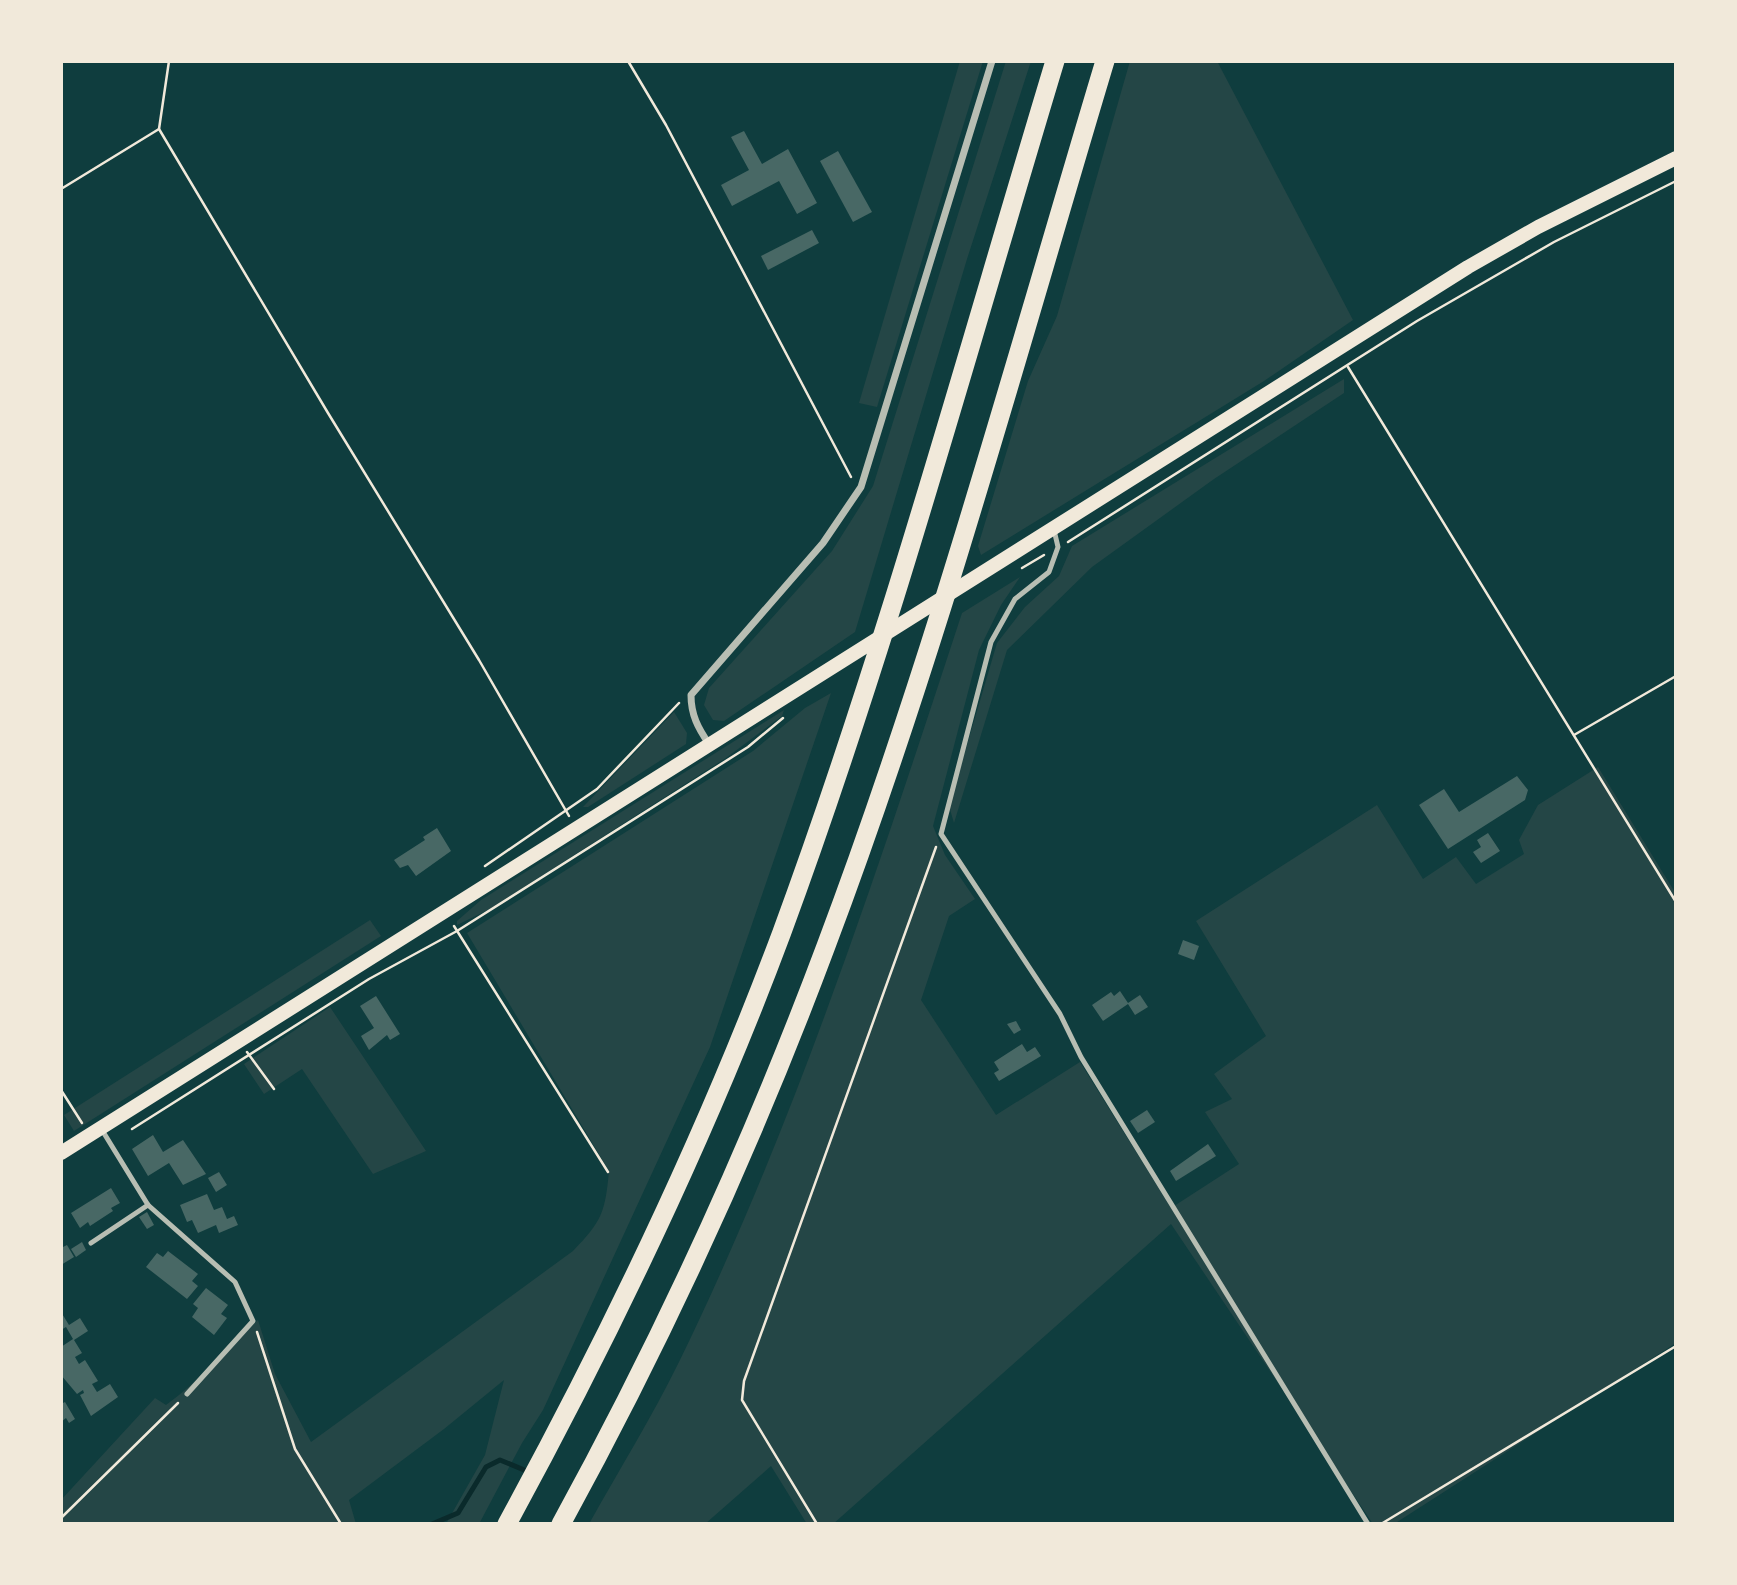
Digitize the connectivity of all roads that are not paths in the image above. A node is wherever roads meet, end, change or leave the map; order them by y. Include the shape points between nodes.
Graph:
1 (992, 61) edge
2 (1055, 61) edge
3 (1105, 61) edge
4 (1676, 158) edge
5 (1054, 527) junction
6 (709, 744) junction
7 (95, 1132) junction
8 (61, 1153) edge
9 (148, 1205) junction
10 (91, 1243) dead end
11 (187, 1394) road end
12 (507, 1524) edge
13 (561, 1524) edge
14 (1368, 1524) edge

1 - 6 street via 861,487 823,543 691,695 691,710
2 - 12 highway via 890,606 781,934 621,1305
3 - 13 highway via 936,623 827,945 712,1220 655,1343
4 - 5 main road via 1538,227
5 - 6 main road
5 - 14 lane via 1058,547 1049,572 1015,599 991,642 941,834 1060,1014
6 - 7 main road
7 - 8 main road
7 - 9 lane via 109,1142
9 - 10 lane
9 - 11 lane via 235,1282 253,1321

